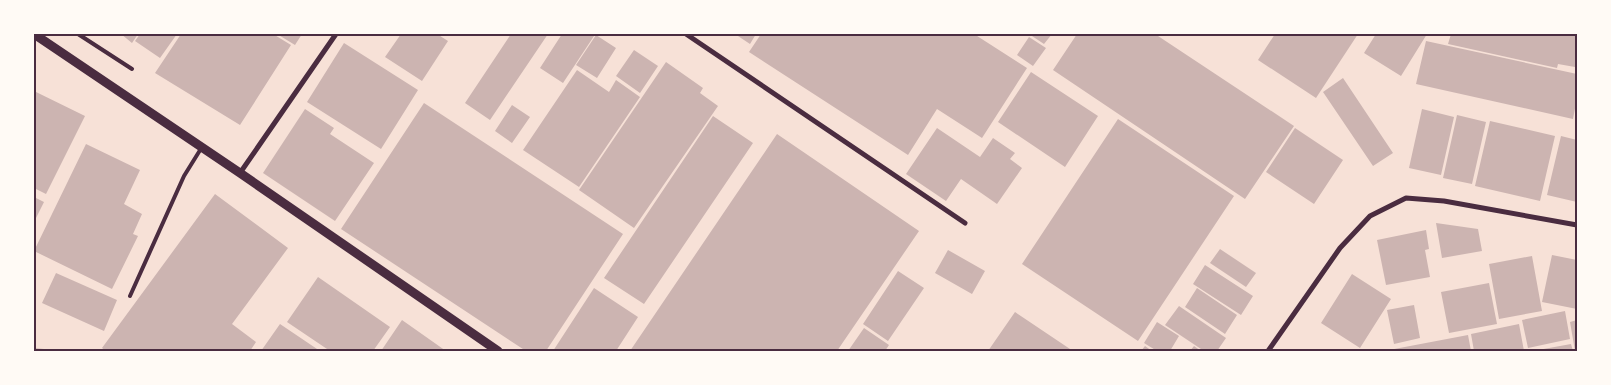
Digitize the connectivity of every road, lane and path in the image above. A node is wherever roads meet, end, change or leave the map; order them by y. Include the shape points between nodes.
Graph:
1 (34, 34) edge
2 (78, 34) edge
3 (336, 34) edge
4 (686, 34) edge
5 (132, 69) dead end
6 (202, 148) junction
7 (240, 173) junction
8 (965, 224) dead end
9 (1577, 225) edge
10 (130, 296) dead end
11 (498, 351) edge
12 (1268, 351) edge

1 - 6 street
2 - 5 lane
3 - 7 street
4 - 8 street
6 - 7 street
6 - 10 lane via 184,176
7 - 11 street
9 - 12 street via 1444,201 1406,198 1370,216 1340,248

